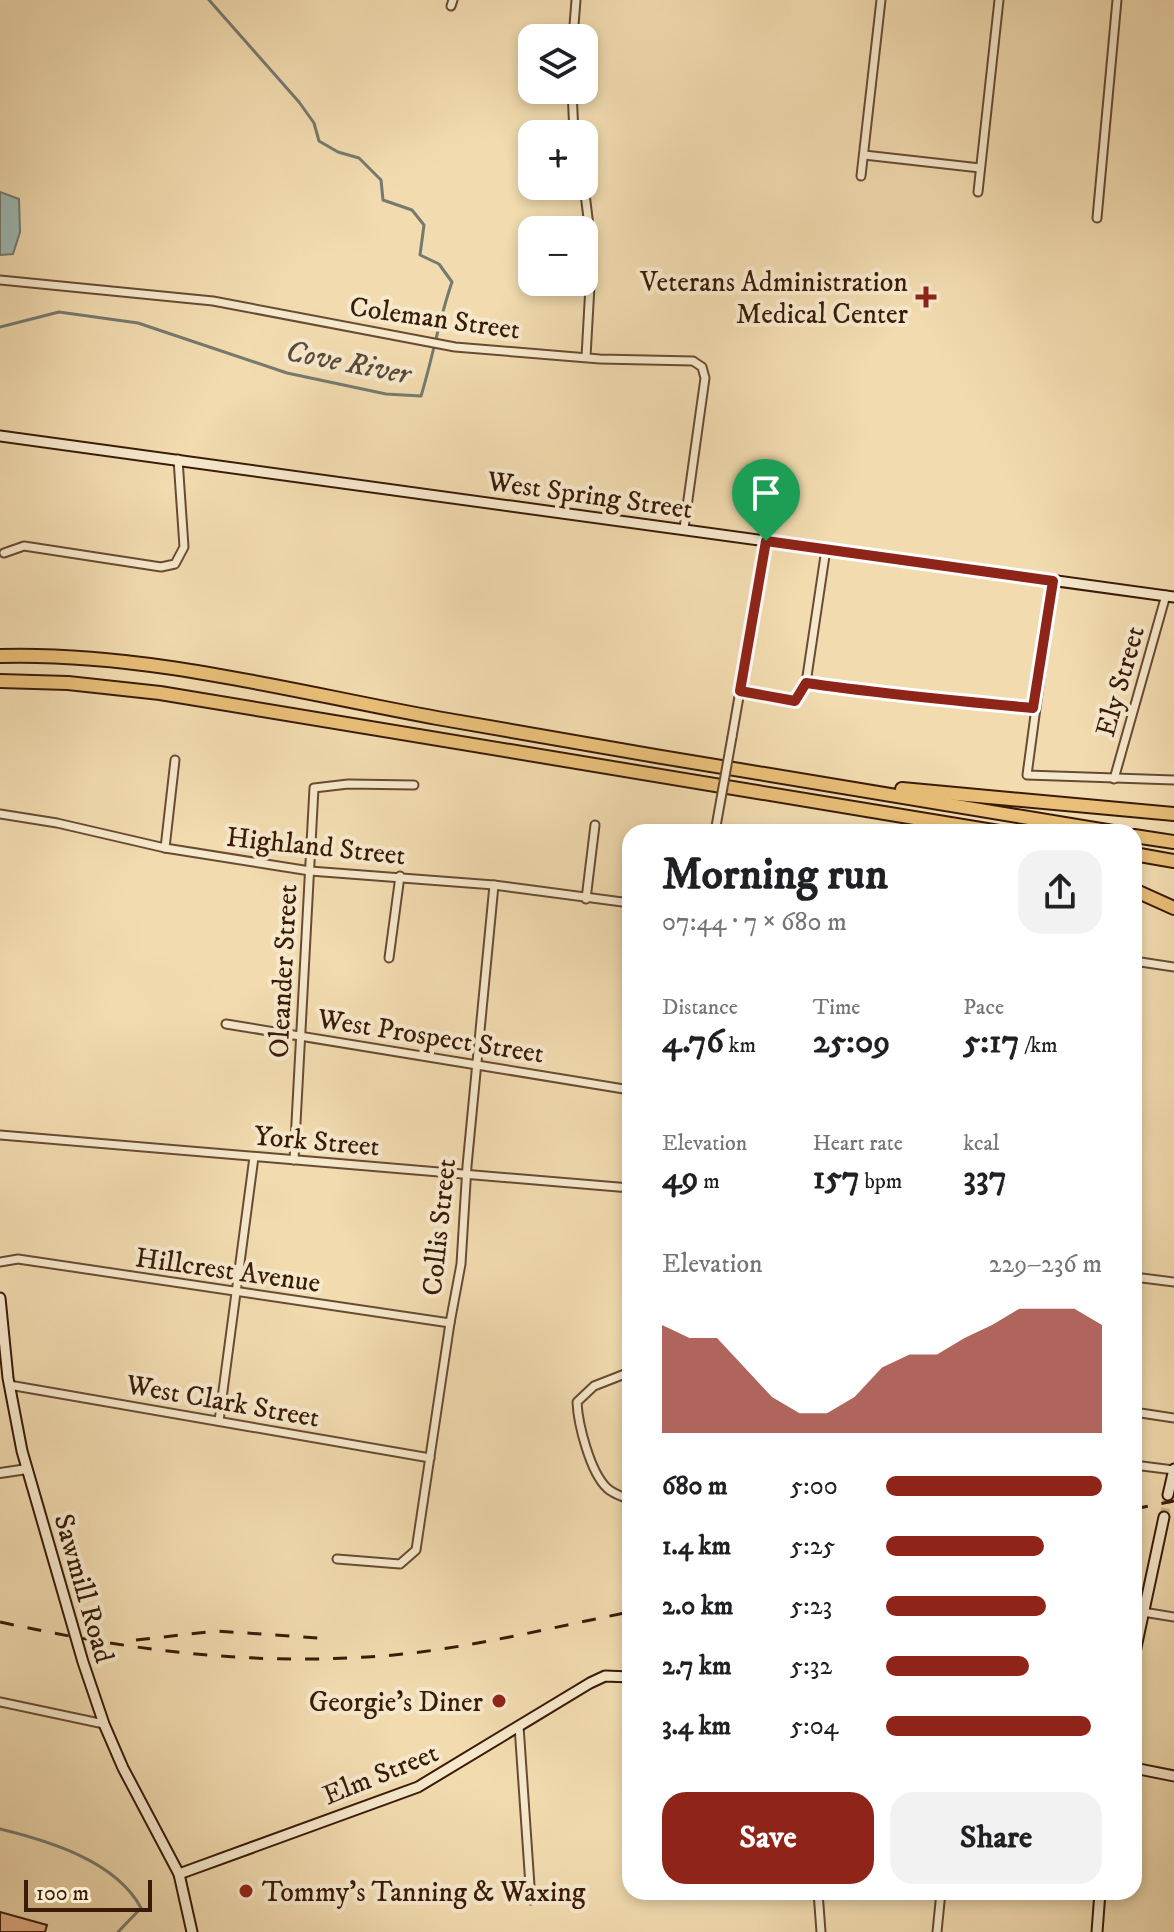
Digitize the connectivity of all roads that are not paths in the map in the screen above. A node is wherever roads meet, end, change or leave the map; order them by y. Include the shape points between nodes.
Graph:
1 (576, 0) edge
2 (881, 0) edge
3 (999, 0) edge
4 (1117, 0) edge
5 (574, 24) edge
6 (864, 155) junction
7 (980, 168) junction
8 (861, 176) dead end
9 (978, 192) dead end
10 (586, 200) edge
11 (1097, 218) dead end
12 (0, 280) edge
13 (586, 357) junction
14 (0, 436) edge
15 (178, 459) junction
16 (684, 528) junction
17 (766, 541) junction
18 (826, 549) junction
19 (4, 553) dead end
20 (1053, 581) junction
21 (1170, 596) edge
22 (0, 656) edge
23 (0, 681) edge
24 (806, 683) junction
25 (740, 691) junction
26 (1033, 708) junction
27 (175, 760) dead end
28 (778, 776) junction
29 (1114, 779) junction
30 (1174, 780) edge
31 (414, 785) dead end
32 (864, 810) junction
33 (0, 814) edge
34 (1174, 814) edge
35 (716, 824) edge
36 (927, 824) edge
37 (950, 824) edge
38 (1065, 824) edge
39 (595, 825) dead end
40 (1142, 837) edge
41 (1174, 842) edge
42 (165, 848) junction
43 (1142, 855) edge
44 (1174, 861) edge
45 (310, 871) junction
46 (400, 876) junction
47 (494, 885) junction
48 (1142, 894) edge
49 (586, 899) junction
50 (622, 902) edge
51 (1174, 908) edge
52 (389, 958) dead end
53 (1142, 962) edge
54 (1174, 967) edge
55 (226, 1024) dead end
56 (301, 1037) junction
57 (477, 1064) junction
58 (622, 1089) edge
59 (0, 1135) edge
60 (254, 1157) junction
61 (294, 1160) junction
62 (466, 1176) junction
63 (622, 1187) edge
64 (0, 1262) edge
65 (1142, 1278) edge
66 (1174, 1282) edge
67 (237, 1292) junction
68 (0, 1298) edge
69 (450, 1323) junction
70 (622, 1375) edge
71 (6, 1381) edge
72 (1142, 1413) edge
73 (1174, 1418) edge
74 (219, 1421) junction
75 (430, 1458) junction
76 (1142, 1466) edge
77 (27, 1469) junction
78 (1174, 1470) edge
79 (0, 1473) edge
80 (1168, 1495) dead end
81 (622, 1496) edge
82 (1164, 1517) tunnel mouth
83 (337, 1559) dead end
84 (1143, 1612) junction
85 (1142, 1617) edge
86 (1174, 1617) edge
87 (622, 1677) edge
88 (0, 1702) edge
89 (104, 1724) junction
90 (519, 1726) junction
91 (1142, 1770) edge
92 (1174, 1776) edge
93 (179, 1874) junction
94 (531, 1900) dead end
95 (819, 1900) edge
96 (940, 1900) edge
97 (1099, 1900) edge
98 (192, 1932) edge
99 (821, 1932) edge
100 (937, 1932) edge
101 (1097, 1932) edge

1 - 5 street
2 - 6 street
3 - 7 street
4 - 11 street
6 - 7 street
6 - 8 street
7 - 9 street
10 - 13 street via 592,250
12 - 13 street, Coleman Street via 213,301 434,344
13 - 16 street, Coleman Street via 687,360 702,367 705,378
14 - 15 main road, West Spring Street
15 - 16 main road, West Spring Street
15 - 19 street via 184,547 175,564 161,567 24,546
16 - 17 main road, West Spring Street
17 - 18 main road, West Spring Street
17 - 25 street
18 - 20 main road, West Spring Street
18 - 24 street
20 - 21 main road, West Spring Street
20 - 26 street
21 - 29 street, Ely Street
22 - 28 highway via 159,667
23 - 32 highway via 160,693
24 - 25 street via 795,701
24 - 26 street
25 - 35 street, bridge
26 - 29 street via 1027,775
27 - 42 street
28 - 34 highway
28 - 38 highway
29 - 30 street
31 - 45 street, Oleander Street via 314,788
32 - 36 highway
32 - 37 highway
33 - 42 street, Highland Street
39 - 49 street
40 - 41 highway
42 - 45 street, Highland Street
43 - 44 highway
45 - 46 street, Highland Street
45 - 56 street, Oleander Street
46 - 47 street, Highland Street
46 - 52 street
47 - 49 street, Highland Street
47 - 57 street, Collis Street
48 - 51 highway
49 - 50 street, Highland Street
53 - 54 street
55 - 56 street, West Prospect Street
56 - 57 street, West Prospect Street
56 - 61 street, Oleander Street
57 - 58 street, West Prospect Street
57 - 62 street, Collis Street
59 - 60 street, York Street
60 - 61 street, York Street
60 - 67 street
61 - 62 street, York Street
62 - 63 street, York Street
62 - 69 street, Collis Street via 461,1264
64 - 67 street, Hillcrest Avenue via 18,1259
65 - 66 street
67 - 69 street, Hillcrest Avenue
67 - 74 street
68 - 71 main road, Sawmill Road
69 - 75 street, Collis Street
70 - 81 street via 594,1386 577,1402 578,1423 600,1478
71 - 74 street, West Clark Street
71 - 77 main road, Sawmill Road
72 - 73 street
74 - 75 street, West Clark Street
75 - 83 street, Collis Street via 416,1550 400,1564
76 - 78 street
77 - 79 street
77 - 89 main road, Sawmill Road
78 - 80 main road
82 - 84 main road
84 - 85 main road
84 - 86 street
87 - 90 main road, Elm Street via 590,1683
88 - 89 street
89 - 93 main road, Sawmill Road
90 - 93 main road, Elm Street via 418,1787
90 - 94 street
91 - 92 main road
93 - 98 main road, Sawmill Road
95 - 99 street
96 - 100 street
97 - 101 main road

